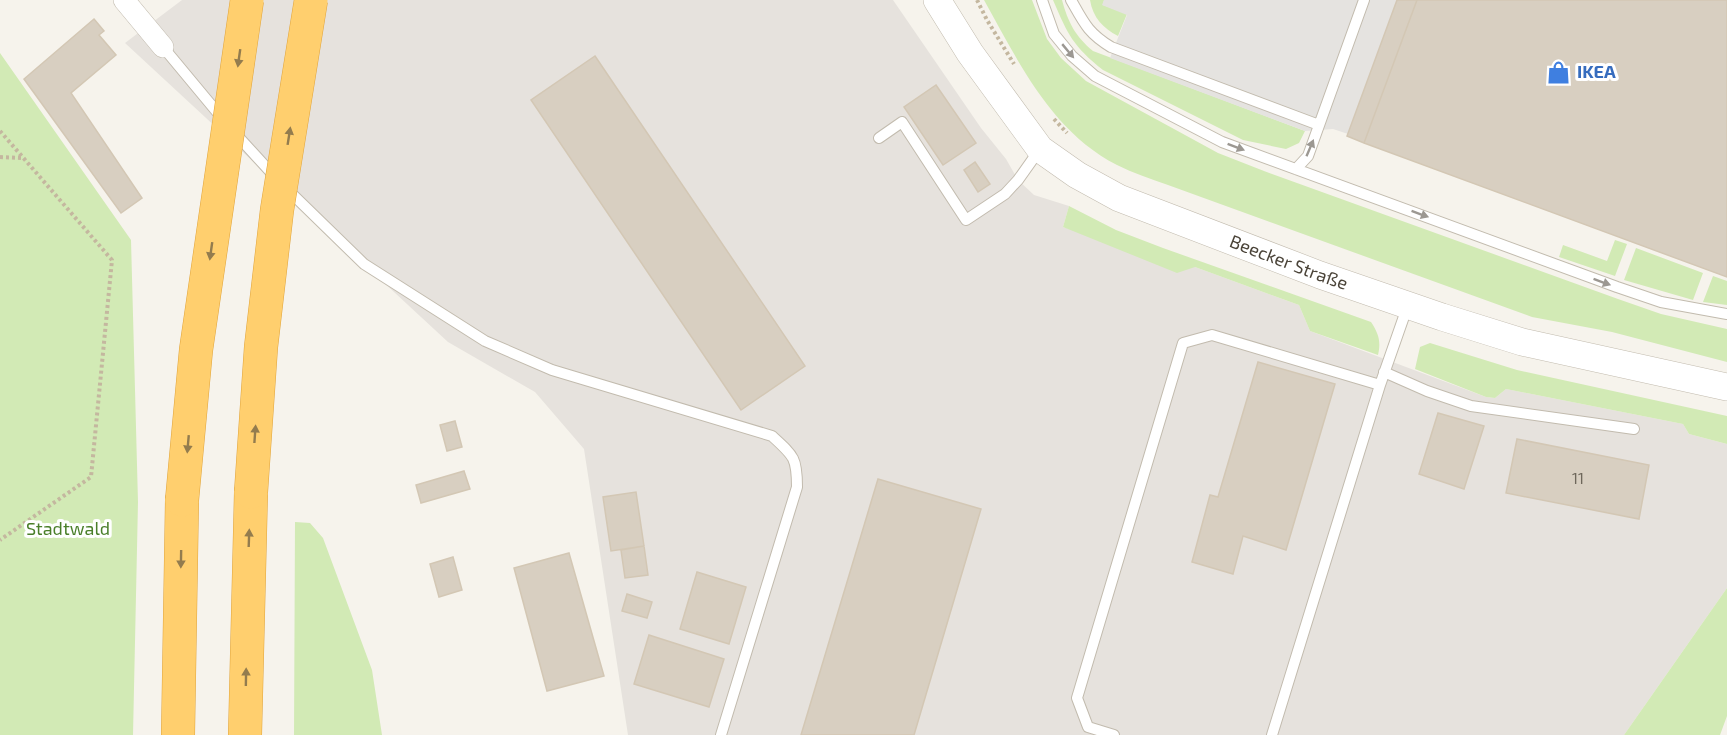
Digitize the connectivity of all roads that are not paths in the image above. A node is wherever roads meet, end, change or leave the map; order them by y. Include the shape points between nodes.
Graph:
1 (124, 0) edge
2 (247, 0) edge
3 (311, 0) edge
4 (938, 0) edge
5 (1042, 0) edge
6 (1071, 0) edge
7 (1364, 0) edge
8 (163, 47) joint
9 (1319, 125) junction
10 (879, 138) dead end
11 (1040, 149) junction
12 (1296, 169) junction
13 (1408, 305) junction
14 (1727, 314) edge
15 (1384, 372) junction
16 (1380, 385) junction
17 (1727, 387) edge
18 (1634, 429) dead end
19 (178, 735) edge
20 (245, 735) edge
21 (721, 735) edge
22 (1114, 735) edge
23 (1272, 735) edge

1 - 8 street
2 -> 19 highway, bridge via 196,350 182,500
20 -> 3 highway, bridge via 251,492 261,347 277,210
4 - 11 street, Beecker Straße via 970,54
5 -> 12 lane via 1054,34 1095,76 1222,142
6 - 9 lane via 1087,29 1099,40
7 - 9 lane
8 - 21 lane via 260,163 364,264 485,341 552,370 772,436 788,450 797,464 797,487
12 -> 9 lane via 1308,156
10 - 11 lane via 902,122 966,220 1005,194
11 - 13 street, Beecker Straße via 1119,198
12 -> 14 lane via 1661,302
13 - 15 lane
13 - 17 street, Beecker Straße via 1522,342
15 - 16 lane
15 - 18 lane via 1470,406
16 - 22 lane via 1212,335 1183,343 1077,698 1088,727
16 - 23 lane

